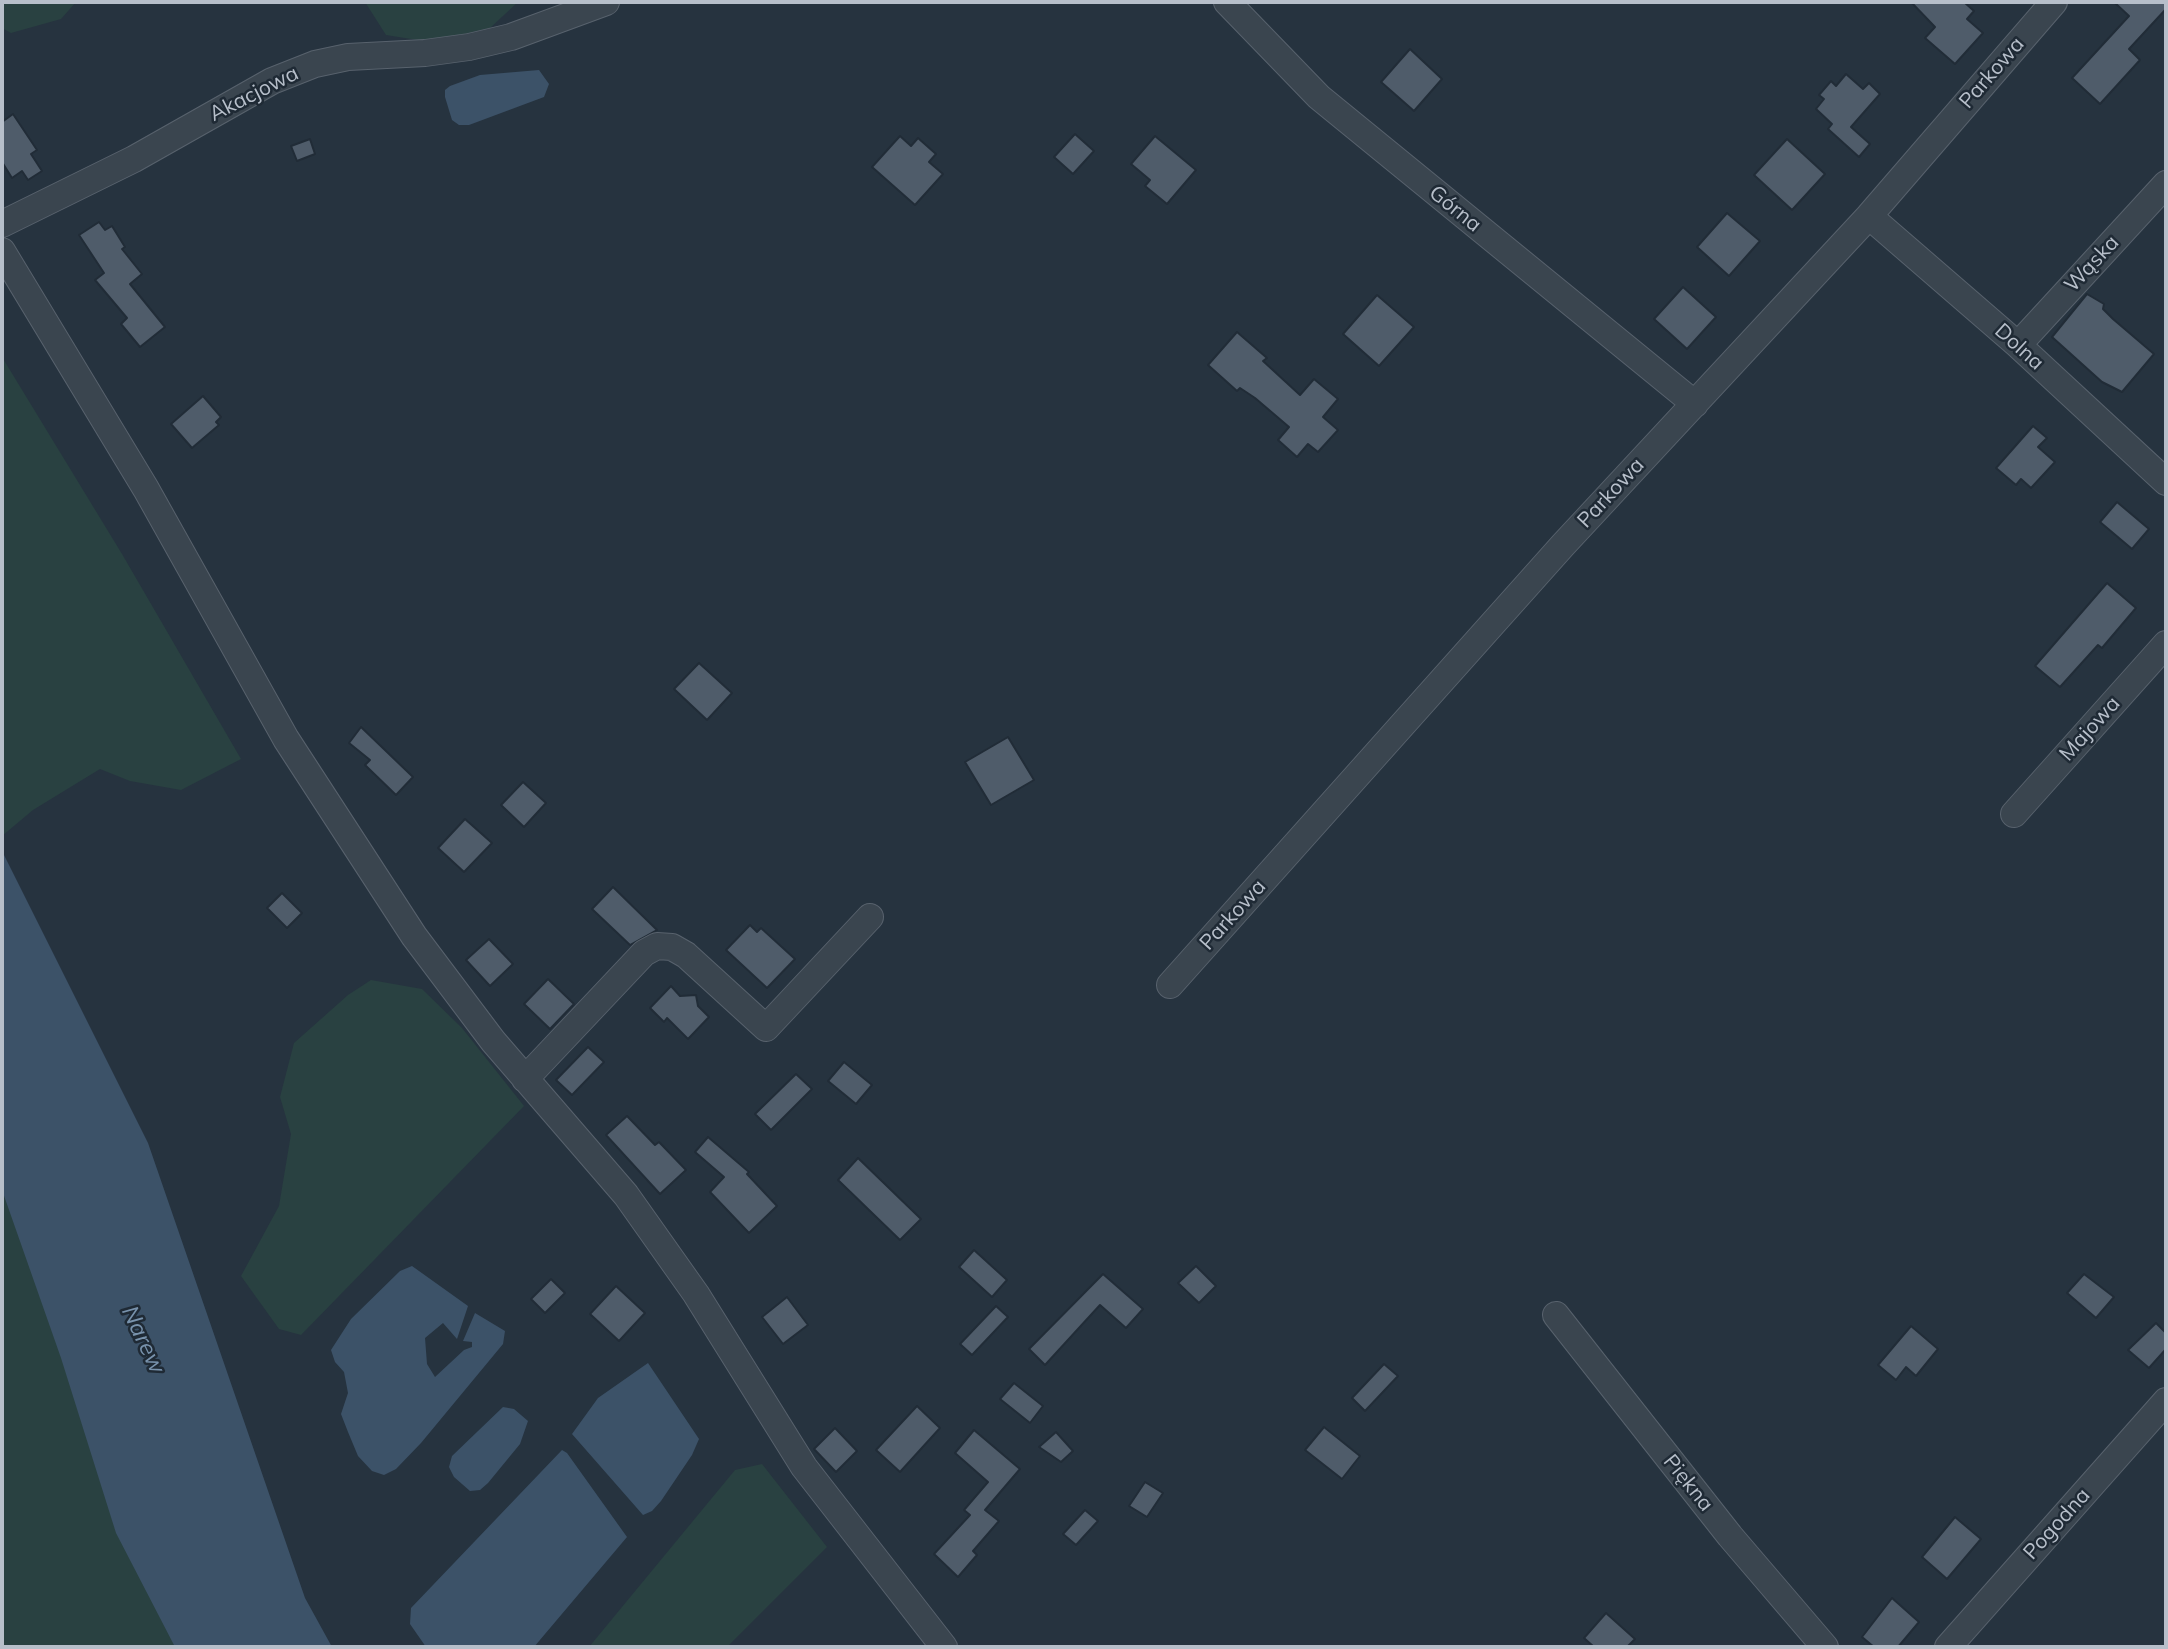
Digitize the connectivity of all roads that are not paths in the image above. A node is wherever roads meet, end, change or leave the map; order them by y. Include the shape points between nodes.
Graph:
1 (606, 2) edge
2 (1227, 2) edge
3 (2054, 2) edge
4 (2166, 184) edge
5 (1869, 216) junction
6 (2, 224) edge
7 (2, 251) edge
8 (2018, 345) junction
9 (1695, 404) junction
10 (2166, 482) edge
11 (2166, 644) edge
12 (2014, 814) dead end
13 (870, 917) dead end
14 (1170, 985) dead end
15 (525, 1079) junction
16 (1556, 1315) dead end
17 (2166, 1401) edge
18 (944, 1647) edge
19 (1825, 1647) edge
20 (1948, 1647) edge

1 - 6 street, Akacjowa via 511,37 469,47 315,64 272,81 134,159
2 - 9 street, Górna via 1319,97
3 - 5 street, Parkowa
4 - 8 street, Wąska
5 - 8 street, Dolna
5 - 9 street, Parkowa
7 - 15 street via 139,477 286,739 414,936
8 - 10 street, Dolna
9 - 14 street, Parkowa
11 - 12 street, Majowa
13 - 15 street via 766,1028 686,955 657,946 644,953
15 - 18 street via 626,1195 696,1294 804,1467
16 - 19 street, Piękna via 1722,1526
17 - 20 street, Pogodna

